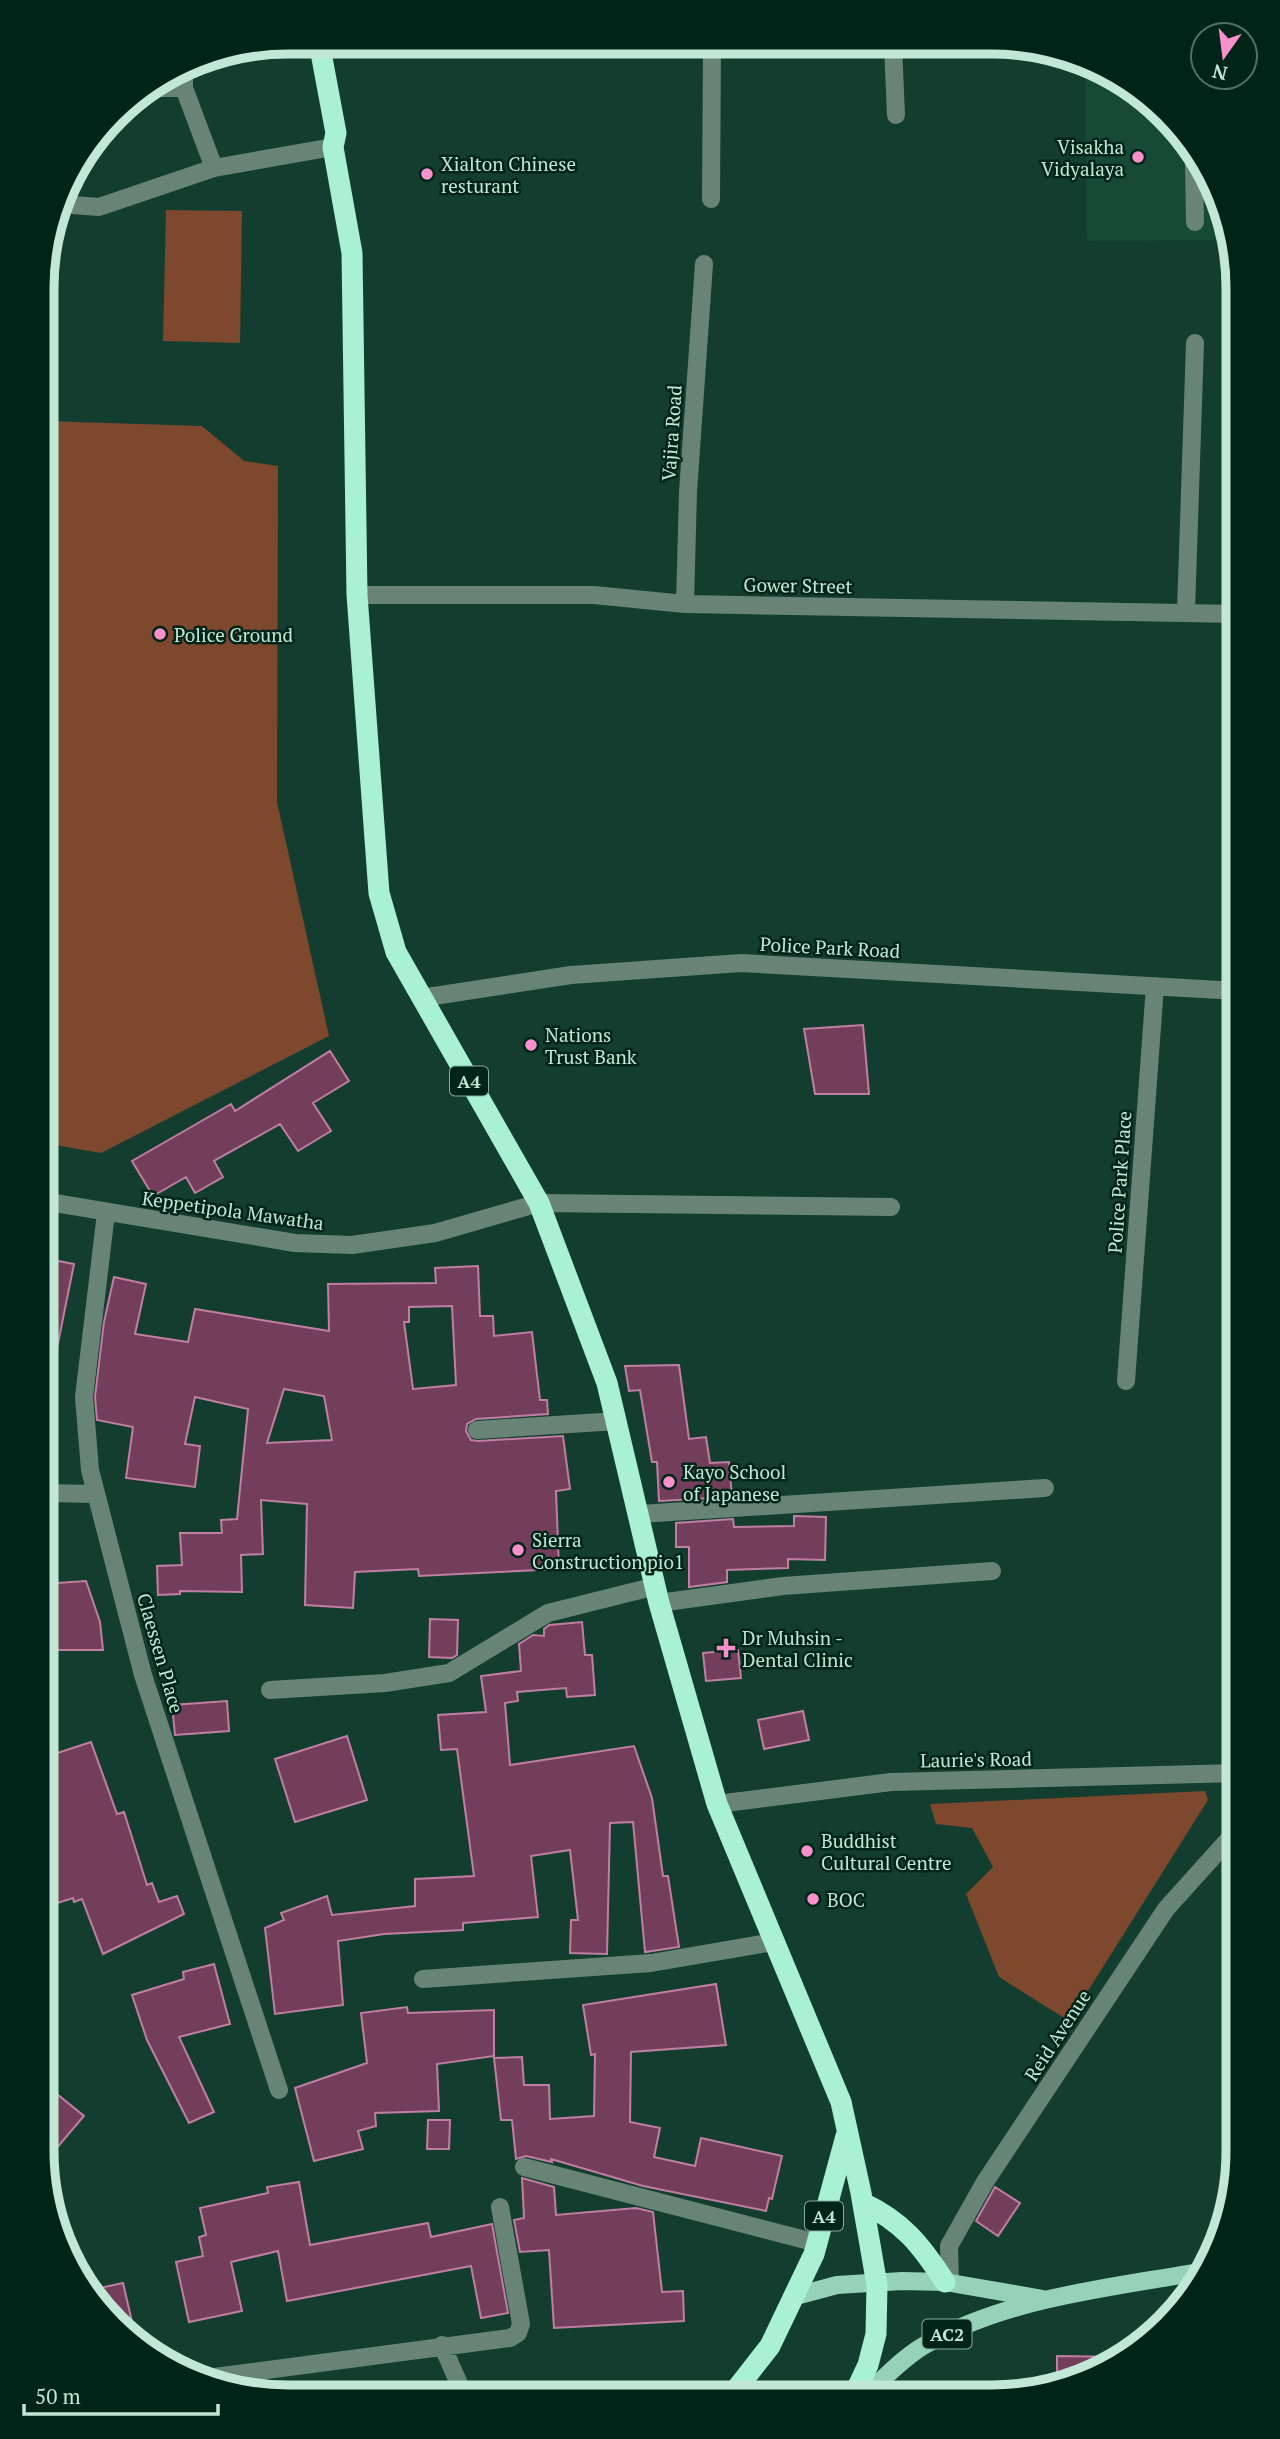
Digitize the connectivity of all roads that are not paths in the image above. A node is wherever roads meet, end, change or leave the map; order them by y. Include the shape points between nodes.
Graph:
1 (712, 54) edge
2 (893, 54) edge
3 (321, 55) edge
4 (184, 80) edge
5 (168, 88) edge
6 (184, 88) junction
7 (896, 115) dead end
8 (333, 147) junction
9 (214, 168) junction
10 (1194, 172) edge
11 (711, 199) dead end
12 (70, 205) edge
13 (1195, 222) dead end
14 (704, 264) dead end
15 (1195, 343) dead end
16 (358, 595) junction
17 (685, 604) junction
18 (1186, 611) junction
19 (1226, 613) edge
20 (1155, 986) junction
21 (1226, 990) edge
22 (421, 998) junction
23 (54, 1203) edge
24 (539, 1203) junction
25 (891, 1207) dead end
26 (106, 1213) junction
27 (1126, 1381) dead end
28 (617, 1421) junction
29 (477, 1430) dead end
30 (1045, 1488) dead end
31 (54, 1493) edge
32 (96, 1494) junction
33 (640, 1514) junction
34 (992, 1571) dead end
35 (658, 1595) junction
36 (270, 1690) dead end
37 (1225, 1773) edge
38 (717, 1804) junction
39 (1225, 1843) edge
40 (774, 1942) junction
41 (423, 1979) dead end
42 (279, 2090) dead end
43 (848, 2131) junction
44 (524, 2167) dead end
45 (863, 2203) junction
46 (500, 2207) dead end
47 (817, 2243) junction
48 (1190, 2274) edge
49 (948, 2282) junction
50 (877, 2285) junction
51 (792, 2297) junction
52 (1046, 2300) junction
53 (442, 2346) junction
54 (224, 2376) edge
55 (460, 2385) edge
56 (740, 2385) edge
57 (859, 2385) edge
58 (877, 2385) edge

1 - 11 street
2 - 7 street
3 - 8 highway, A4 via 336,133
4 - 6 street
5 - 6 street
6 - 9 street
8 - 9 street
8 - 16 highway, A4 via 352,253
9 - 12 street via 99,206
10 - 13 street
14 - 17 street, Vajira Road
15 - 18 street
16 - 17 street, Gower Street via 593,595
16 - 22 highway, A4 via 379,894 396,951
17 - 18 street, Gower Street
18 - 19 street, Gower Street
20 - 21 street, Police Park Road
20 - 22 street, Police Park Road via 741,963 572,975
20 - 27 street, Police Park Place
22 - 24 highway, A4
23 - 26 street, Keppetipola Mawatha
24 - 25 street, Keppetipola Mawatha
24 - 26 street, Keppetipola Mawatha via 435,1233 352,1245 295,1243
24 - 28 highway, A4
26 - 32 street, Claessen Place via 84,1397
28 - 29 street
28 - 33 highway, A4
30 - 33 street
31 - 32 street
32 - 42 street, Claessen Place via 143,1675
33 - 35 highway, A4
34 - 35 street
35 - 36 street via 548,1613 449,1673 385,1683
35 - 38 highway, A4
37 - 38 street, Laurie's Road via 891,1782
38 - 40 highway, A4
39 - 49 street, Reid Avenue via 1166,1909 985,2182 949,2246
40 - 41 street via 651,1963
40 - 43 highway, A4 via 831,2075
43 - 45 highway, A4
43 - 47 highway, A4
44 - 47 street
45 - 49 highway via 891,2216
45 - 50 highway, A4
46 - 53 street via 520,2324 517,2333 510,2338
47 - 51 highway, A4
48 - 52 main road, AC2
49 - 50 main road, AC2
49 - 52 main road, AC2
50 - 51 main road, AC2 via 837,2285
50 - 57 highway, A4 via 876,2334
51 - 56 highway, A4 via 770,2346
52 - 58 main road, AC2 via 966,2324 923,2346
53 - 54 street
53 - 55 street

